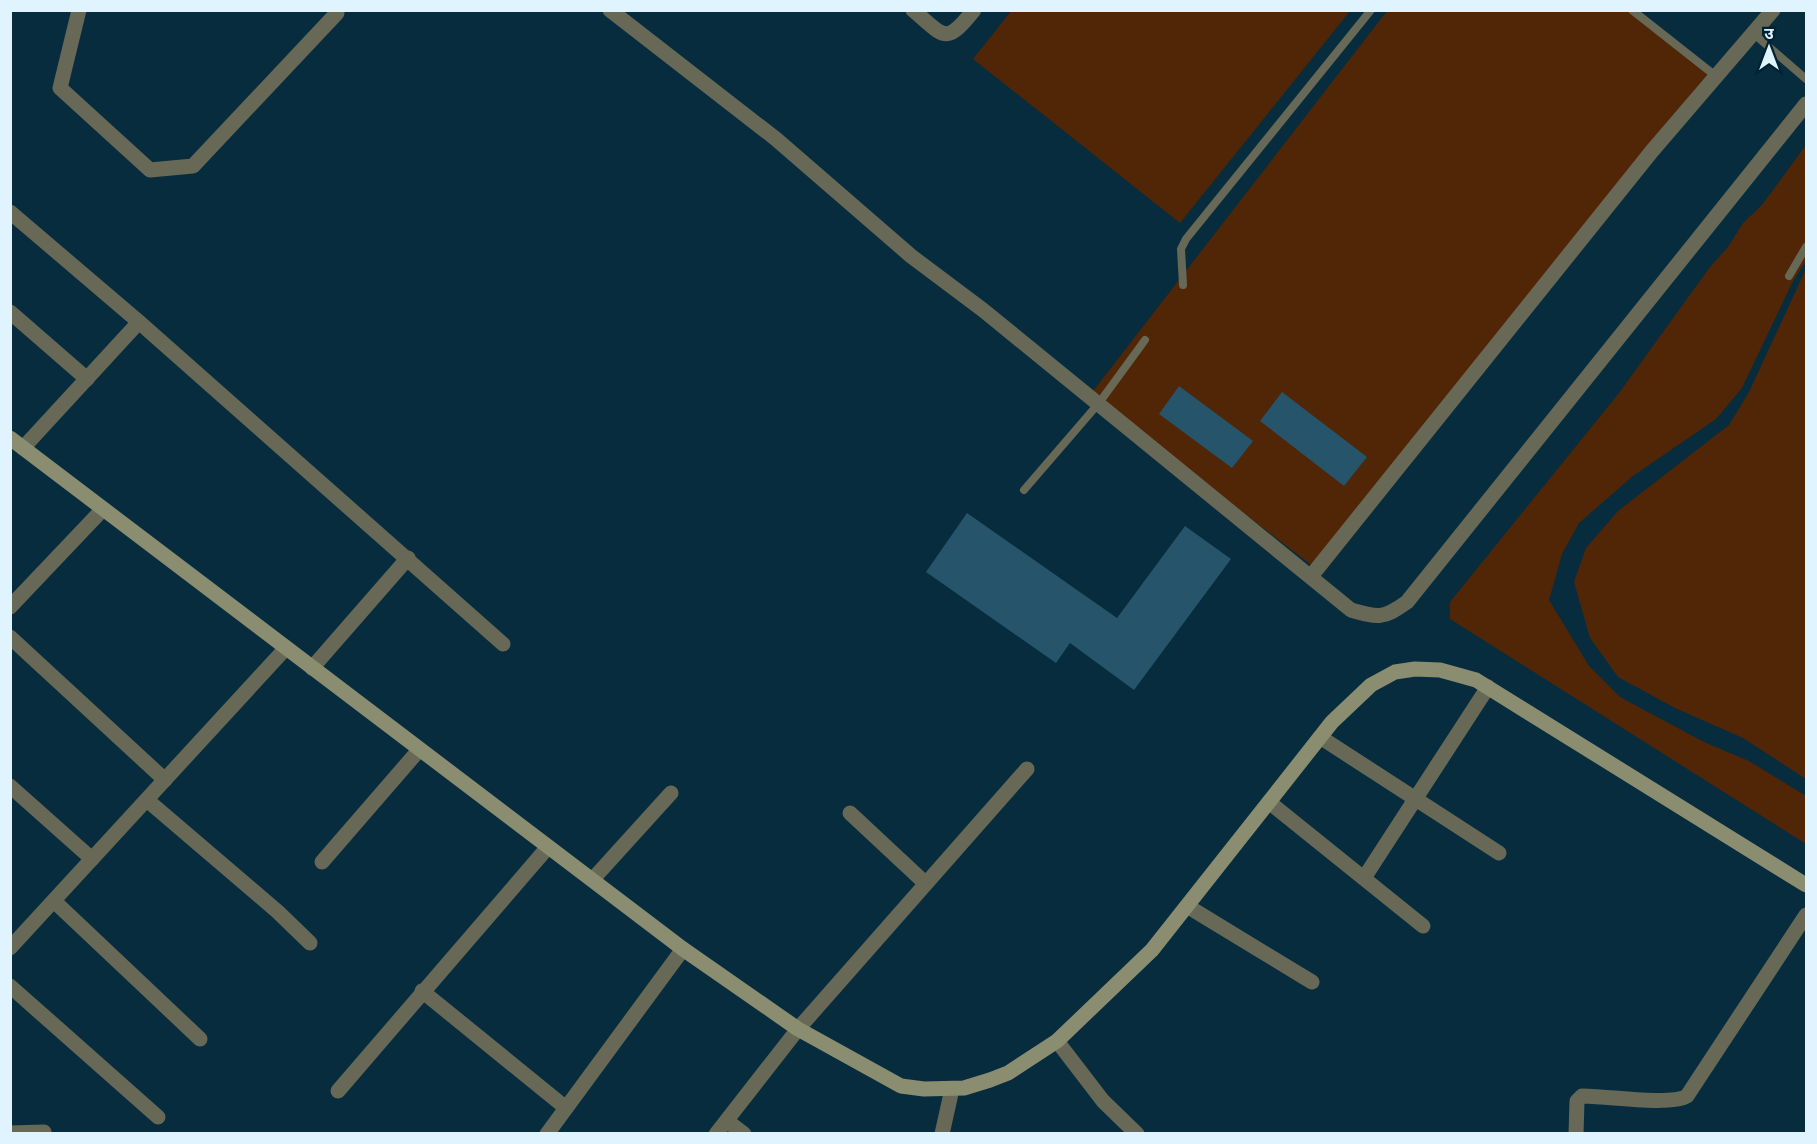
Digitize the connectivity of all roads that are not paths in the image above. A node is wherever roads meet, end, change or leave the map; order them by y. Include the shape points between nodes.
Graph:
1 (79, 10) edge
2 (610, 10) edge
3 (913, 10) edge
4 (974, 10) edge
5 (1371, 10) edge
6 (1632, 10) edge
7 (1773, 10) edge
8 (341, 11) edge
9 (1754, 34) junction
10 (1717, 77) junction
11 (1806, 79) edge
12 (1806, 104) edge
13 (10, 212) edge
14 (1806, 247) edge
15 (1789, 276) dead end
16 (1184, 285) dead end
17 (10, 312) edge
18 (139, 322) junction
19 (1144, 340) dead end
20 (87, 379) junction
21 (1098, 403) junction
22 (10, 438) edge
23 (23, 448) junction
24 (1024, 490) dead end
25 (103, 509) junction
26 (408, 558) junction
27 (1312, 575) junction
28 (10, 607) edge
29 (10, 637) edge
30 (503, 644) dead end
31 (286, 648) junction
32 (312, 668) junction
33 (1488, 687) junction
34 (1320, 737) junction
35 (419, 750) junction
36 (1027, 769) dead end
37 (165, 780) junction
38 (10, 786) edge
39 (671, 793) dead end
40 (1414, 799) junction
41 (147, 800) junction
42 (1269, 802) junction
43 (850, 813) dead end
44 (548, 847) junction
45 (1499, 853) dead end
46 (92, 859) junction
47 (322, 862) dead end
48 (1364, 878) junction
49 (593, 879) junction
50 (925, 883) junction
51 (1806, 885) edge
52 (54, 901) junction
53 (1187, 906) junction
54 (1806, 915) edge
55 (1423, 926) dead end
56 (310, 943) dead end
57 (10, 948) edge
58 (683, 949) junction
59 (1312, 982) dead end
60 (10, 986) edge
61 (422, 991) junction
62 (798, 1029) junction
63 (200, 1039) dead end
64 (1058, 1041) junction
65 (952, 1089) junction
66 (338, 1091) dead end
67 (566, 1108) junction
68 (158, 1117) dead end
69 (728, 1120) junction
70 (44, 1132) edge
71 (10, 1133) edge
72 (547, 1134) edge
73 (716, 1134) edge
74 (744, 1134) edge
75 (942, 1134) edge
76 (1137, 1134) edge
77 (1576, 1134) edge

1 - 8 street via 60,87 150,170 193,166
2 - 21 street via 776,139 911,256
3 - 4 street via 942,34 949,35 957,32
5 - 16 lane via 1186,239 1181,249
6 - 10 lane
7 - 9 street
9 - 10 street
9 - 11 lane
10 - 27 street via 1652,151
12 - 27 street via 1407,602 1390,614 1376,617 1351,609
13 - 18 street
14 - 15 lane
17 - 20 street
18 - 20 street
18 - 26 street
19 - 21 lane
20 - 23 street
21 - 24 lane
21 - 27 street
22 - 23 street
23 - 25 street
25 - 28 street
25 - 31 street
26 - 30 street
26 - 32 street
29 - 37 street
31 - 32 street
31 - 37 street
32 - 35 street
33 - 34 street via 1440,670 1395,672 1371,685
33 - 40 street
33 - 51 street
34 - 40 street
34 - 42 street
35 - 44 street
35 - 47 street
36 - 50 street
37 - 41 street
38 - 46 street
39 - 49 street
40 - 45 street
40 - 48 street
41 - 46 street
41 - 56 street
42 - 48 street
42 - 53 street
43 - 50 street
44 - 49 street
44 - 61 street
46 - 52 street
48 - 55 street
49 - 58 street
50 - 62 street
52 - 57 street
52 - 63 street
53 - 59 street
53 - 64 street via 1152,950
54 - 77 street via 1688,1096 1681,1100 1652,1100 1582,1096 1577,1101
58 - 62 street
58 - 67 street
60 - 68 street
61 - 66 street
61 - 67 street
62 - 65 street via 901,1086
62 - 69 street
64 - 65 street via 1008,1073
64 - 76 street via 1103,1101
65 - 75 street
67 - 72 street
69 - 73 street
69 - 74 street
70 - 71 street

